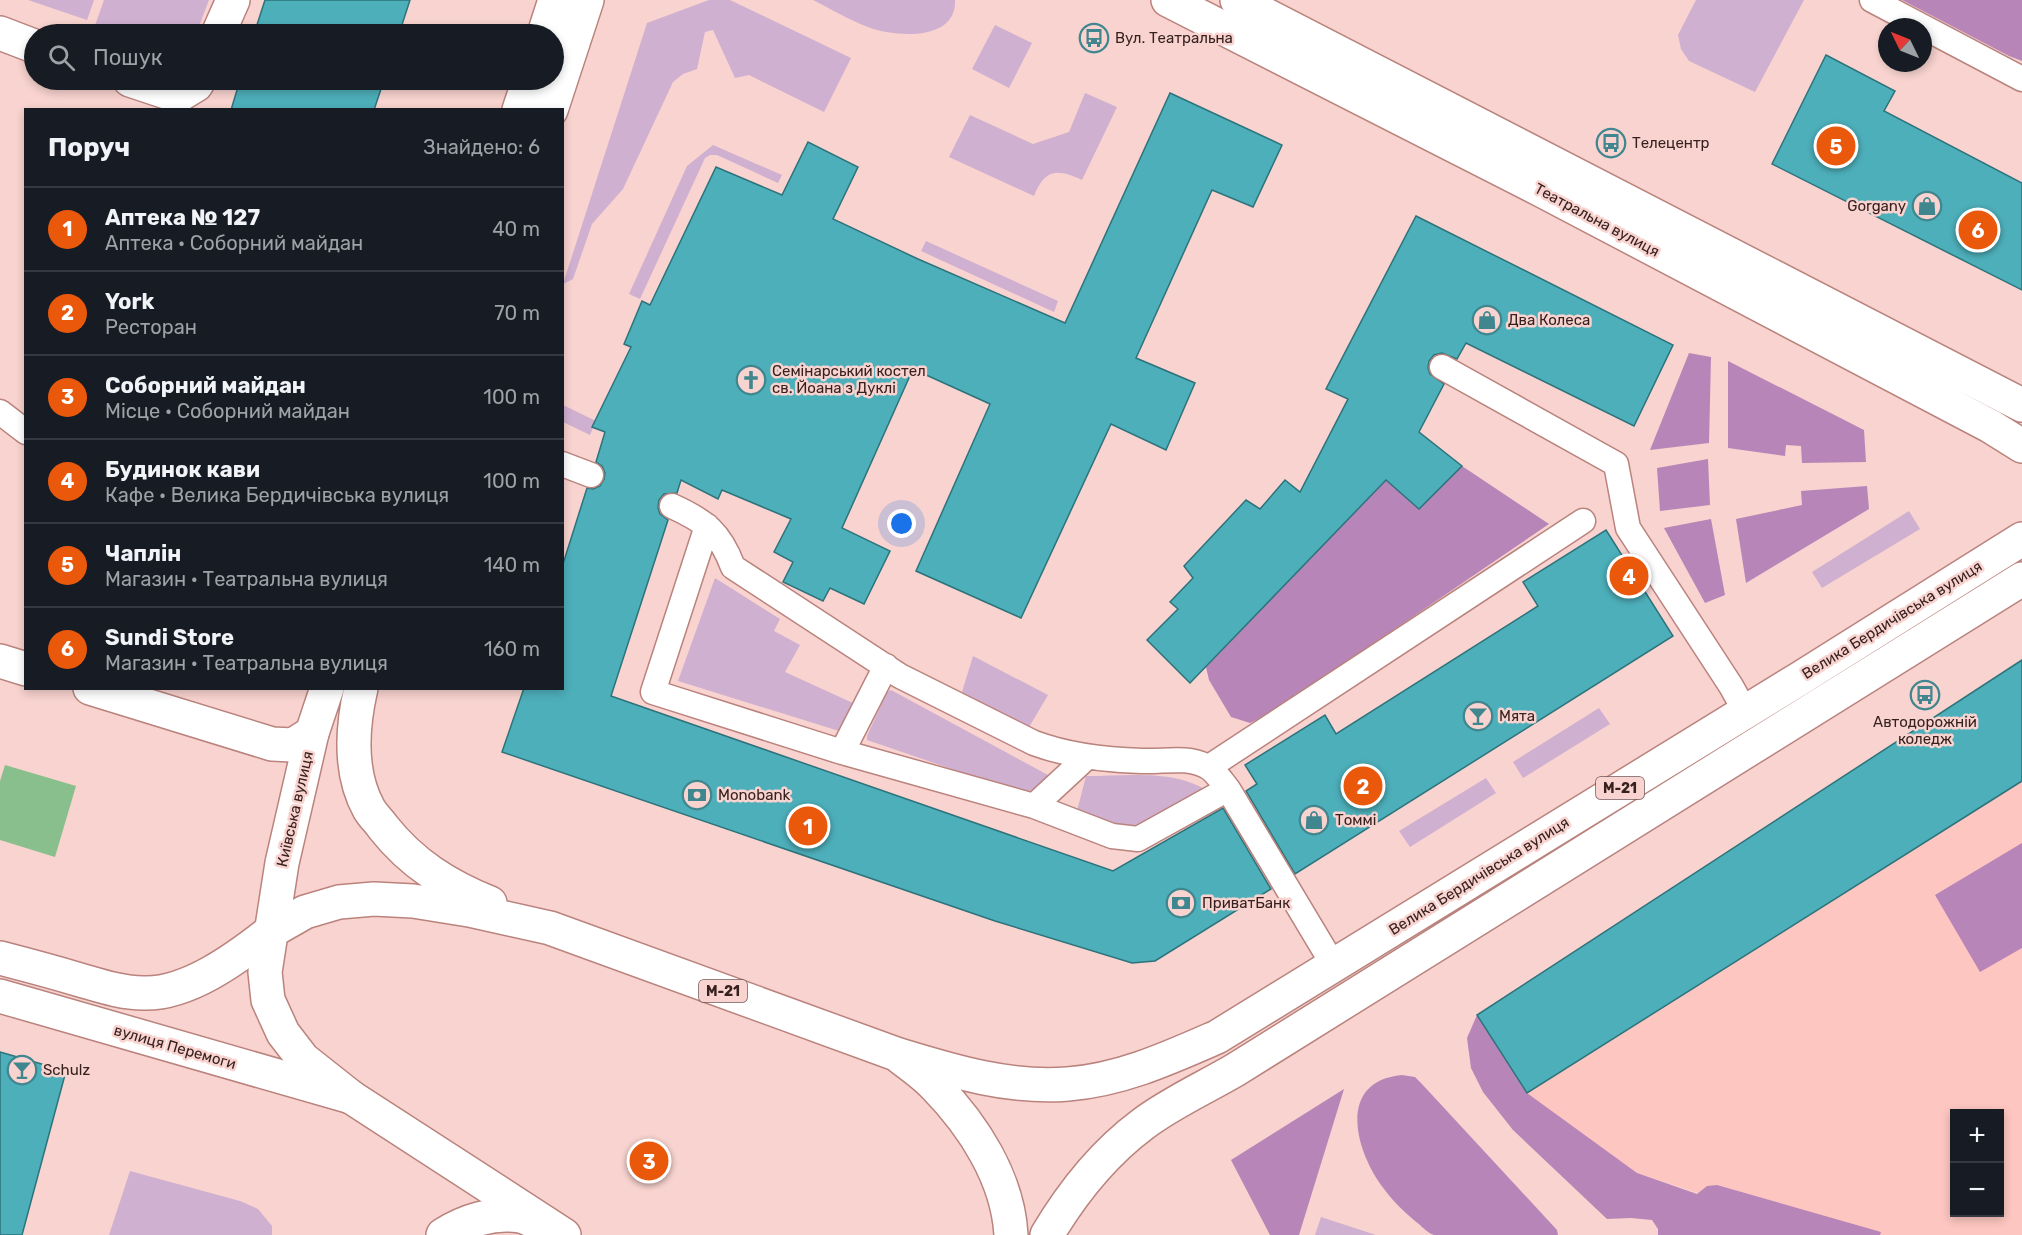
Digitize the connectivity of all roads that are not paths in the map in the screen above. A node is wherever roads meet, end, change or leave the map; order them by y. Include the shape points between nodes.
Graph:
1 (234, 0) edge
2 (555, 0) edge
3 (587, 0) edge
4 (1168, 0) edge
5 (1237, 0) edge
6 (1872, 0) edge
7 (223, 24) edge
8 (547, 24) edge
9 (0, 33) edge
10 (24, 42) edge
11 (564, 70) edge
12 (2022, 79) edge
13 (160, 90) edge
14 (188, 90) edge
15 (526, 90) edge
16 (558, 90) edge
17 (520, 108) edge
18 (552, 108) edge
19 (1442, 367) dead end
20 (2022, 405) edge
21 (0, 412) edge
22 (24, 430) edge
23 (2022, 446) edge
24 (564, 465) edge
25 (591, 476) dead end
26 (672, 506) dead end
27 (1583, 520) dead end
28 (707, 526) junction
29 (2022, 539) edge
30 (2022, 579) edge
31 (0, 661) edge
32 (886, 666) junction
33 (24, 668) edge
34 (96, 690) edge
35 (326, 690) edge
36 (361, 690) edge
37 (1745, 711) junction
38 (312, 733) junction
39 (842, 752) junction
40 (1087, 757) junction
41 (1209, 767) junction
42 (1228, 789) junction
43 (1034, 806) junction
44 (550, 928) junction
45 (270, 932) junction
46 (0, 958) edge
47 (1334, 966) junction
48 (0, 996) edge
49 (896, 1054) junction
50 (351, 1097) junction
51 (443, 1235) edge
52 (563, 1235) edge
53 (1011, 1235) edge
54 (1047, 1235) edge

1 - 7 main road
2 - 8 main road
3 - 11 main road
4 - 23 main road, Театральна вулиця via 1543,191
5 - 20 main road, Театральна вулиця
6 - 12 lane
9 - 10 main road
13 - 14 main road via 178,96
15 - 17 main road
16 - 18 main road
19 - 37 lane via 1616,464 1628,528
21 - 22 lane
24 - 25 lane
26 - 28 lane
27 - 41 lane
28 - 32 lane via 725,546 732,567
28 - 39 lane via 653,692
29 - 37 main road, Велика Бердичівська вулиця / М-21
30 - 54 main road, М-21 via 1143,1124 1077,1189
31 - 33 main road
32 - 39 lane
32 - 40 lane via 1034,743
34 - 38 main road via 272,744 293,745
35 - 38 main road, Київська вулиця
36 - 44 main road, М-21 via 353,734 360,784 369,809 389,835 417,864 464,893
37 - 47 main road, Велика Бердичівська вулиця / М-21
38 - 45 main road, Київська вулиця
39 - 43 lane
40 - 41 lane via 1184,760
40 - 43 lane
41 - 42 lane
42 - 43 lane via 1138,839 1112,836
42 - 47 lane
44 - 45 main road via 469,910 374,899 339,902 305,912
44 - 49 main road, М-21
45 - 46 main road via 210,973 178,987 145,993 117,990
45 - 50 main road, Київська вулиця via 265,972 268,1000 283,1033 303,1059
47 - 49 main road, Велика Бердичівська вулиця / М-21 via 1217,1037 1156,1064 1114,1076 1068,1084 1002,1081
48 - 50 main road, вулиця Перемоги
49 - 53 main road, М-21 via 935,1086 983,1148 999,1180 1010,1215
50 - 52 main road
51 - 52 main road via 489,1216 520,1216

